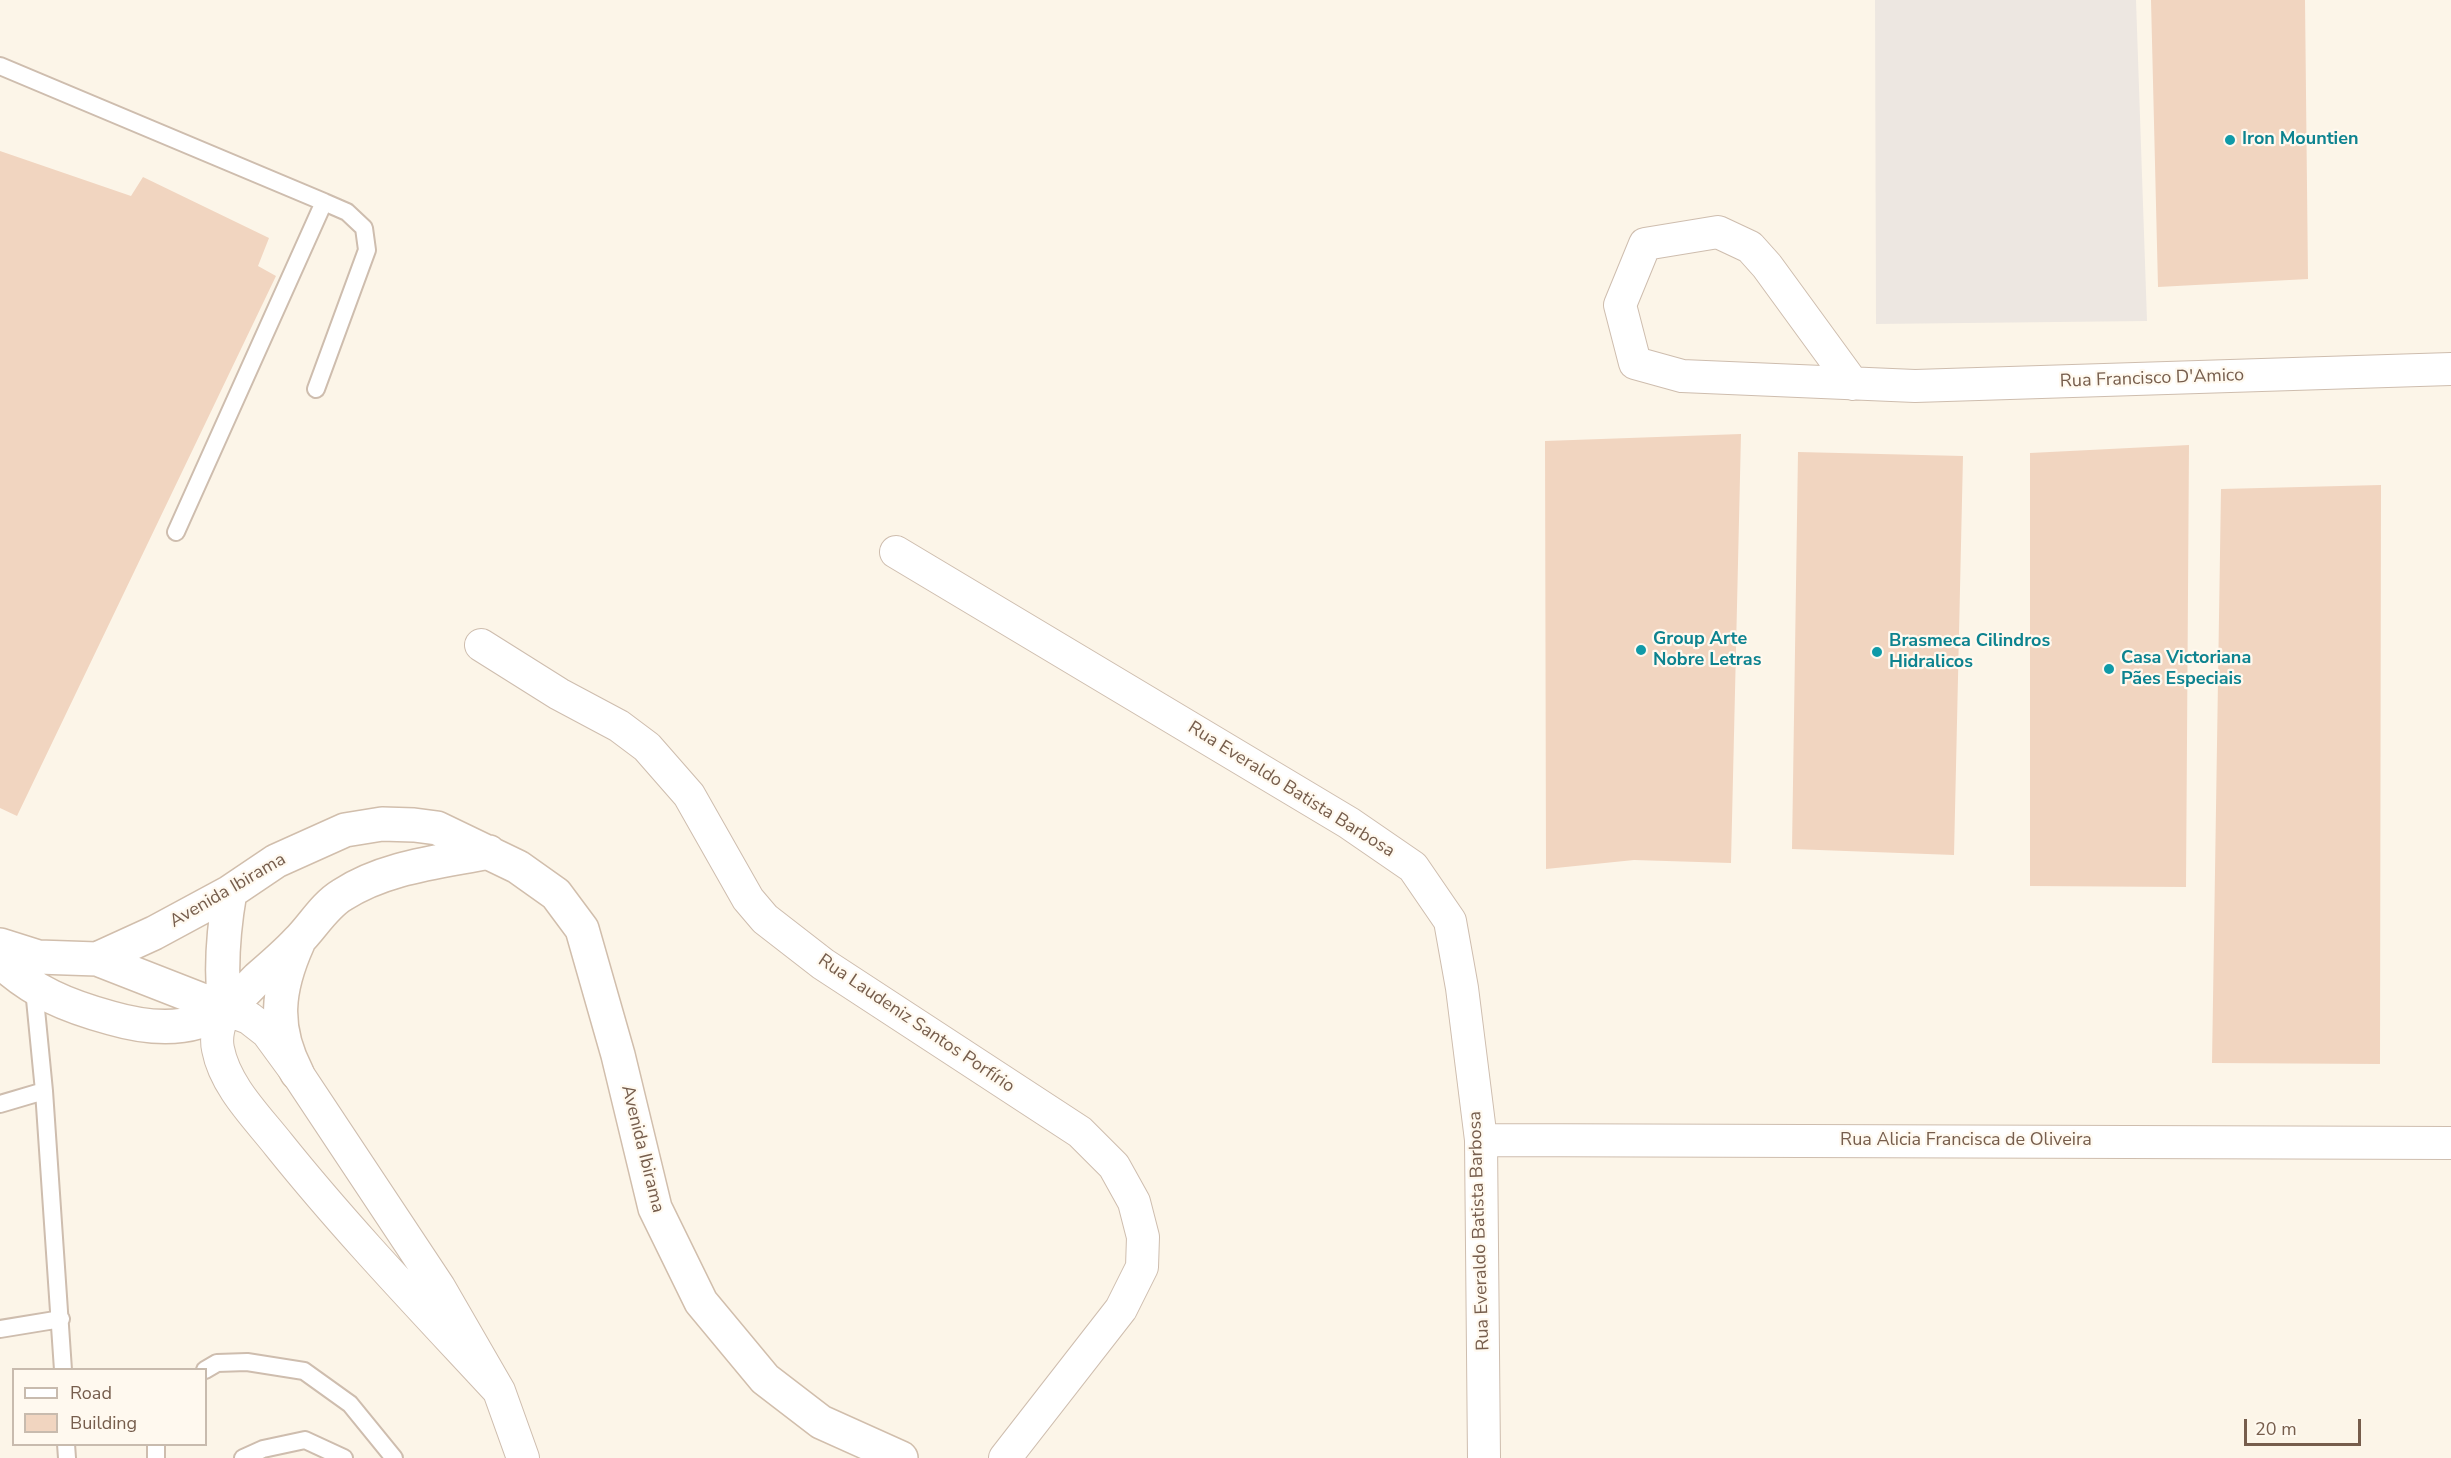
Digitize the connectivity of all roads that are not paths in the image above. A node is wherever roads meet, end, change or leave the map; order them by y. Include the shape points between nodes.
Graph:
1 (0, 66) edge
2 (324, 202) junction
3 (2451, 369) edge
4 (1853, 384) junction
5 (316, 389) dead end
6 (176, 532) dead end
7 (896, 552) dead end
8 (481, 645) dead end
9 (489, 852) junction
10 (230, 892) junction
11 (299, 940) junction
12 (0, 945) edge
13 (97, 959) junction
14 (0, 961) edge
15 (34, 989) junction
16 (225, 1010) junction
17 (297, 1074) junction
18 (44, 1091) junction
19 (0, 1104) edge
20 (1480, 1140) junction
21 (2449, 1146) edge
22 (61, 1319) junction
23 (0, 1329) edge
24 (63, 1368) edge
25 (207, 1369) edge
26 (499, 1391) junction
27 (243, 1458) edge
28 (344, 1458) edge
29 (394, 1458) edge
30 (523, 1458) edge
31 (901, 1458) edge
32 (1005, 1458) edge
33 (1484, 1458) edge

1 - 2 lane
2 - 5 lane via 347,212 364,228 367,250
2 - 6 lane
3 - 4 street, Rua Francisco D'Amico via 1915,386
4 - 4 street, Rua Francisco D'Amico via 1750,247 1718,232 1645,244 1620,305 1635,363 1682,376
7 - 20 street, Rua Everaldo Batista Barbosa via 1349,823 1413,867 1450,921
8 - 32 street, Rua Laudeniz Santos Porfírio via 619,726 647,747 689,795 748,899 765,919 823,964 1080,1132 1114,1166 1134,1202 1143,1237 1142,1267 1121,1309
9 - 10 main road, Avenida Ibirama via 437,828 382,825 345,830 276,861
9 - 11 main road via 392,872 360,884 339,897
9 - 31 main road, Avenida Ibirama via 556,894 582,929 618,1054 655,1208 701,1302 765,1379 821,1422
10 - 13 main road, Avenida Ibirama
10 - 16 main road via 222,946
11 - 16 main road
11 - 17 main road via 287,968 281,1006 286,1052
12 - 13 main road, Avenida Ibirama via 38,957
13 - 16 main road
14 - 15 main road
15 - 16 main road via 69,1005 134,1024 165,1028 195,1023
15 - 18 lane
16 - 17 street via 249,1017 267,1032
16 - 26 street via 217,1031 218,1050 230,1081 363,1245
17 - 26 street via 439,1287
18 - 19 lane
18 - 22 lane
20 - 21 street, Rua Alicia Francisca de Oliveira
20 - 33 street, Rua Everaldo Batista Barbosa
22 - 23 lane
22 - 24 lane
25 - 29 lane via 217,1363 247,1362 304,1371 350,1404
26 - 30 street
27 - 28 lane via 263,1449 305,1440

